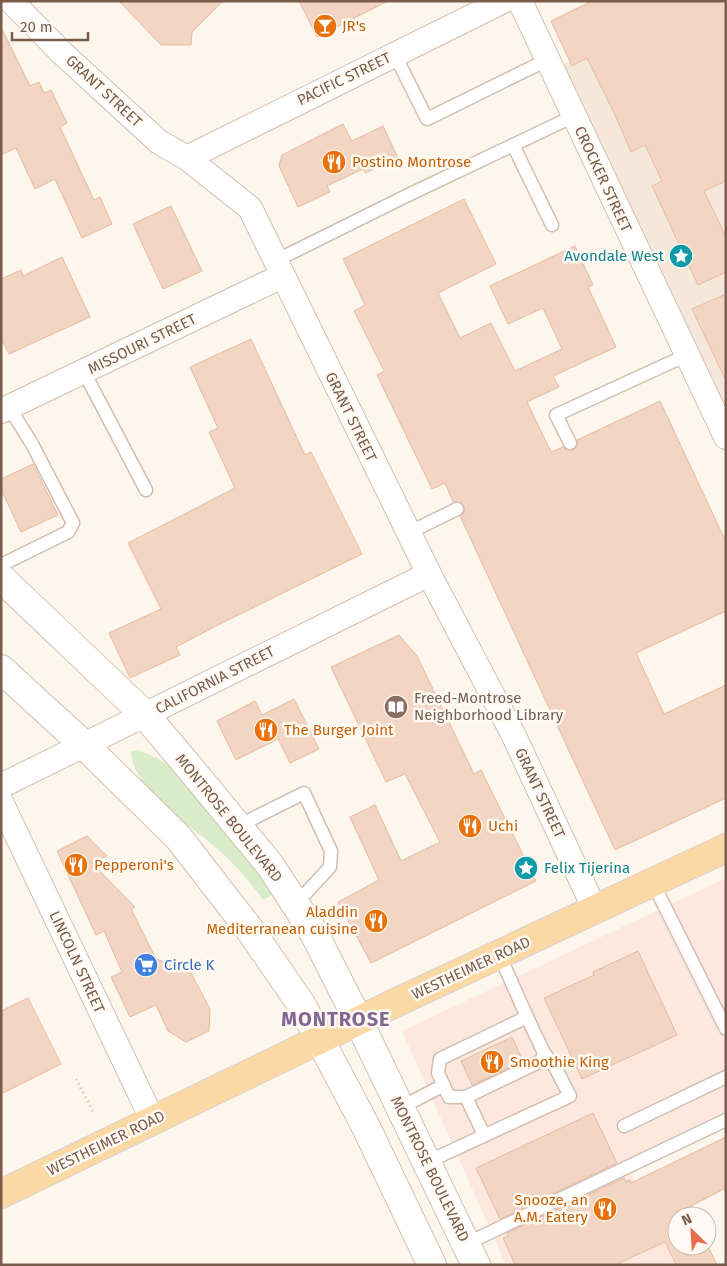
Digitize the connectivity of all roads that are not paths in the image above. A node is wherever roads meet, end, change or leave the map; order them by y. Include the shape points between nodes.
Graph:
1 (11, 1) edge
2 (503, 1) edge
3 (520, 1) edge
4 (395, 55) junction
5 (548, 60) junction
6 (574, 116) junction
7 (513, 145) junction
8 (187, 158) junction
9 (552, 225) dead end
10 (279, 268) junction
11 (687, 355) junction
12 (84, 372) junction
13 (5, 409) edge
14 (726, 437) edge
15 (570, 444) dead end
16 (146, 490) dead end
17 (457, 509) dead end
18 (408, 533) junction
19 (1, 565) edge
20 (429, 574) junction
21 (1, 578) edge
22 (1, 669) edge
23 (145, 715) junction
24 (84, 745) junction
25 (1, 786) edge
26 (1, 802) edge
27 (238, 826) junction
28 (726, 848) edge
29 (653, 883) junction
30 (295, 905) junction
31 (595, 910) junction
32 (499, 954) junction
33 (527, 1018) junction
34 (358, 1020) junction
35 (726, 1029) edge
36 (320, 1039) junction
37 (544, 1053) junction
38 (726, 1077) edge
39 (444, 1086) junction
40 (466, 1097) junction
41 (400, 1108) junction
42 (726, 1120) edge
43 (153, 1121) junction
44 (624, 1126) dead end
45 (484, 1135) junction
46 (427, 1162) junction
47 (1, 1194) edge
48 (471, 1254) edge
49 (432, 1265) edge

1 - 8 street, GRANT STREET via 159,142
2 - 4 street, PACIFIC STREET
3 - 5 street, CROCKER STREET
4 - 5 lane via 426,119
4 - 8 street, PACIFIC STREET
5 - 6 street, CROCKER STREET
6 - 7 lane
6 - 11 street, CROCKER STREET
7 - 9 lane
7 - 10 lane via 404,197
8 - 10 street, GRANT STREET via 250,208
10 - 12 street, MISSOURI STREET
10 - 18 street, GRANT STREET
11 - 14 street, CROCKER STREET
11 - 15 lane via 556,415
12 - 13 street, MISSOURI STREET
12 - 16 lane
13 - 19 lane via 32,444 73,523 68,532
17 - 18 lane
18 - 20 street, GRANT STREET
20 - 23 street, CALIFORNIA STREET
20 - 31 street, GRANT STREET via 514,736
21 - 23 main road, MONTROSE BOULEVARD
22 - 24 main road
23 - 24 street, CALIFORNIA STREET
23 - 27 main road, MONTROSE BOULEVARD
24 - 25 street, CALIFORNIA STREET
24 - 36 main road via 178,837 250,930 302,1004
26 - 43 street, LINCOLN STREET
27 - 30 main road, MONTROSE BOULEVARD via 270,865
27 - 30 lane via 304,793 331,851 330,867
28 - 29 main road, WESTHEIMER ROAD
29 - 31 main road, WESTHEIMER ROAD
29 - 35 lane
30 - 34 main road, MONTROSE BOULEVARD via 314,933
31 - 32 main road, WESTHEIMER ROAD
32 - 33 lane
32 - 34 main road, WESTHEIMER ROAD
33 - 37 lane
33 - 39 lane via 440,1059 438,1073
34 - 36 main road, WESTHEIMER ROAD
34 - 41 main road, MONTROSE BOULEVARD
36 - 43 main road, WESTHEIMER ROAD
36 - 49 main road
37 - 40 lane via 541,1061
37 - 45 lane via 570,1096
38 - 44 lane
39 - 40 lane via 449,1097
39 - 41 lane
40 - 45 lane
41 - 46 main road, MONTROSE BOULEVARD
42 - 48 lane
43 - 47 main road, WESTHEIMER ROAD
45 - 46 lane
46 - 48 main road, MONTROSE BOULEVARD

